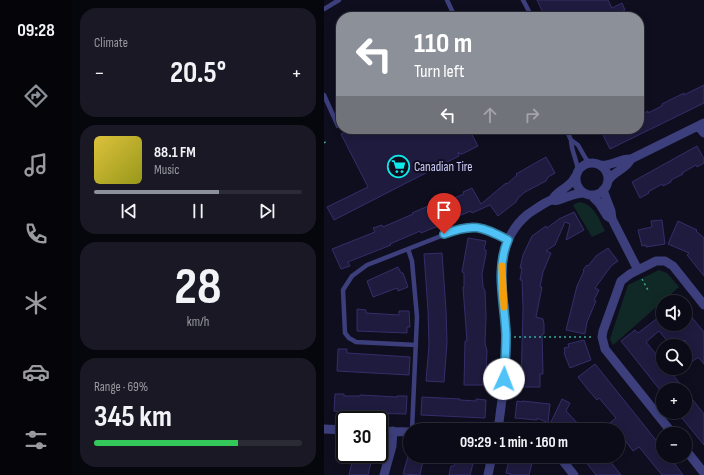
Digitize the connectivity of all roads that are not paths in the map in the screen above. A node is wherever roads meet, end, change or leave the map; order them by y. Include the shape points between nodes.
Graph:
1 (339, 0) edge
2 (447, 0) edge
3 (523, 0) edge
4 (324, 9) edge
5 (453, 12) edge
6 (529, 12) edge
7 (324, 95) edge
8 (336, 122) edge
9 (701, 124) edge
10 (704, 133) edge
11 (569, 134) edge
12 (572, 140) junction
13 (631, 159) junction
14 (591, 163) junction
15 (600, 165) junction
16 (577, 174) junction
17 (608, 182) junction
18 (603, 190) junction
19 (587, 194) junction
20 (552, 200) junction
21 (612, 220) junction
22 (508, 240) junction
23 (408, 249) junction
24 (638, 270) junction
25 (704, 305) edge
26 (416, 345) junction
27 (412, 423) edge
28 (499, 423) edge
29 (667, 427) edge
30 (324, 429) edge
31 (336, 430) edge
32 (388, 431) edge
33 (393, 431) junction
34 (403, 432) edge
35 (692, 458) edge
36 (491, 463) edge
37 (565, 463) edge
38 (704, 473) edge
39 (384, 475) edge
40 (488, 475) edge
41 (574, 475) edge

1 - 4 lane
2 - 5 lane
3 - 6 lane
7 - 8 lane
9 - 10 street
9 - 13 street
11 - 12 lane
12 - 14 lane
12 - 16 lane
13 - 15 street via 622,159 606,166
13 - 17 street via 628,165 614,173
14 - 15 street
14 - 16 street via 583,165
15 - 17 street via 606,172
16 - 19 street via 577,185
16 - 20 street via 570,185 554,195
17 - 18 street
18 - 19 street via 598,194
18 - 21 street
19 - 20 street via 573,194 557,201
19 - 21 street via 599,203
20 - 22 street via 526,216
21 - 24 street
22 - 23 lane via 482,228 468,226
22 - 28 street via 501,268 506,337
23 - 26 lane via 412,261 417,317
23 - 26 lane via 367,265 352,276 343,290 345,333 356,342
24 - 25 street via 656,261 668,262
24 - 29 street via 619,283 602,337 605,349
26 - 27 lane
30 - 31 street
32 - 33 street
33 - 34 street
33 - 39 street via 392,446
35 - 38 street
36 - 40 street
37 - 41 street

